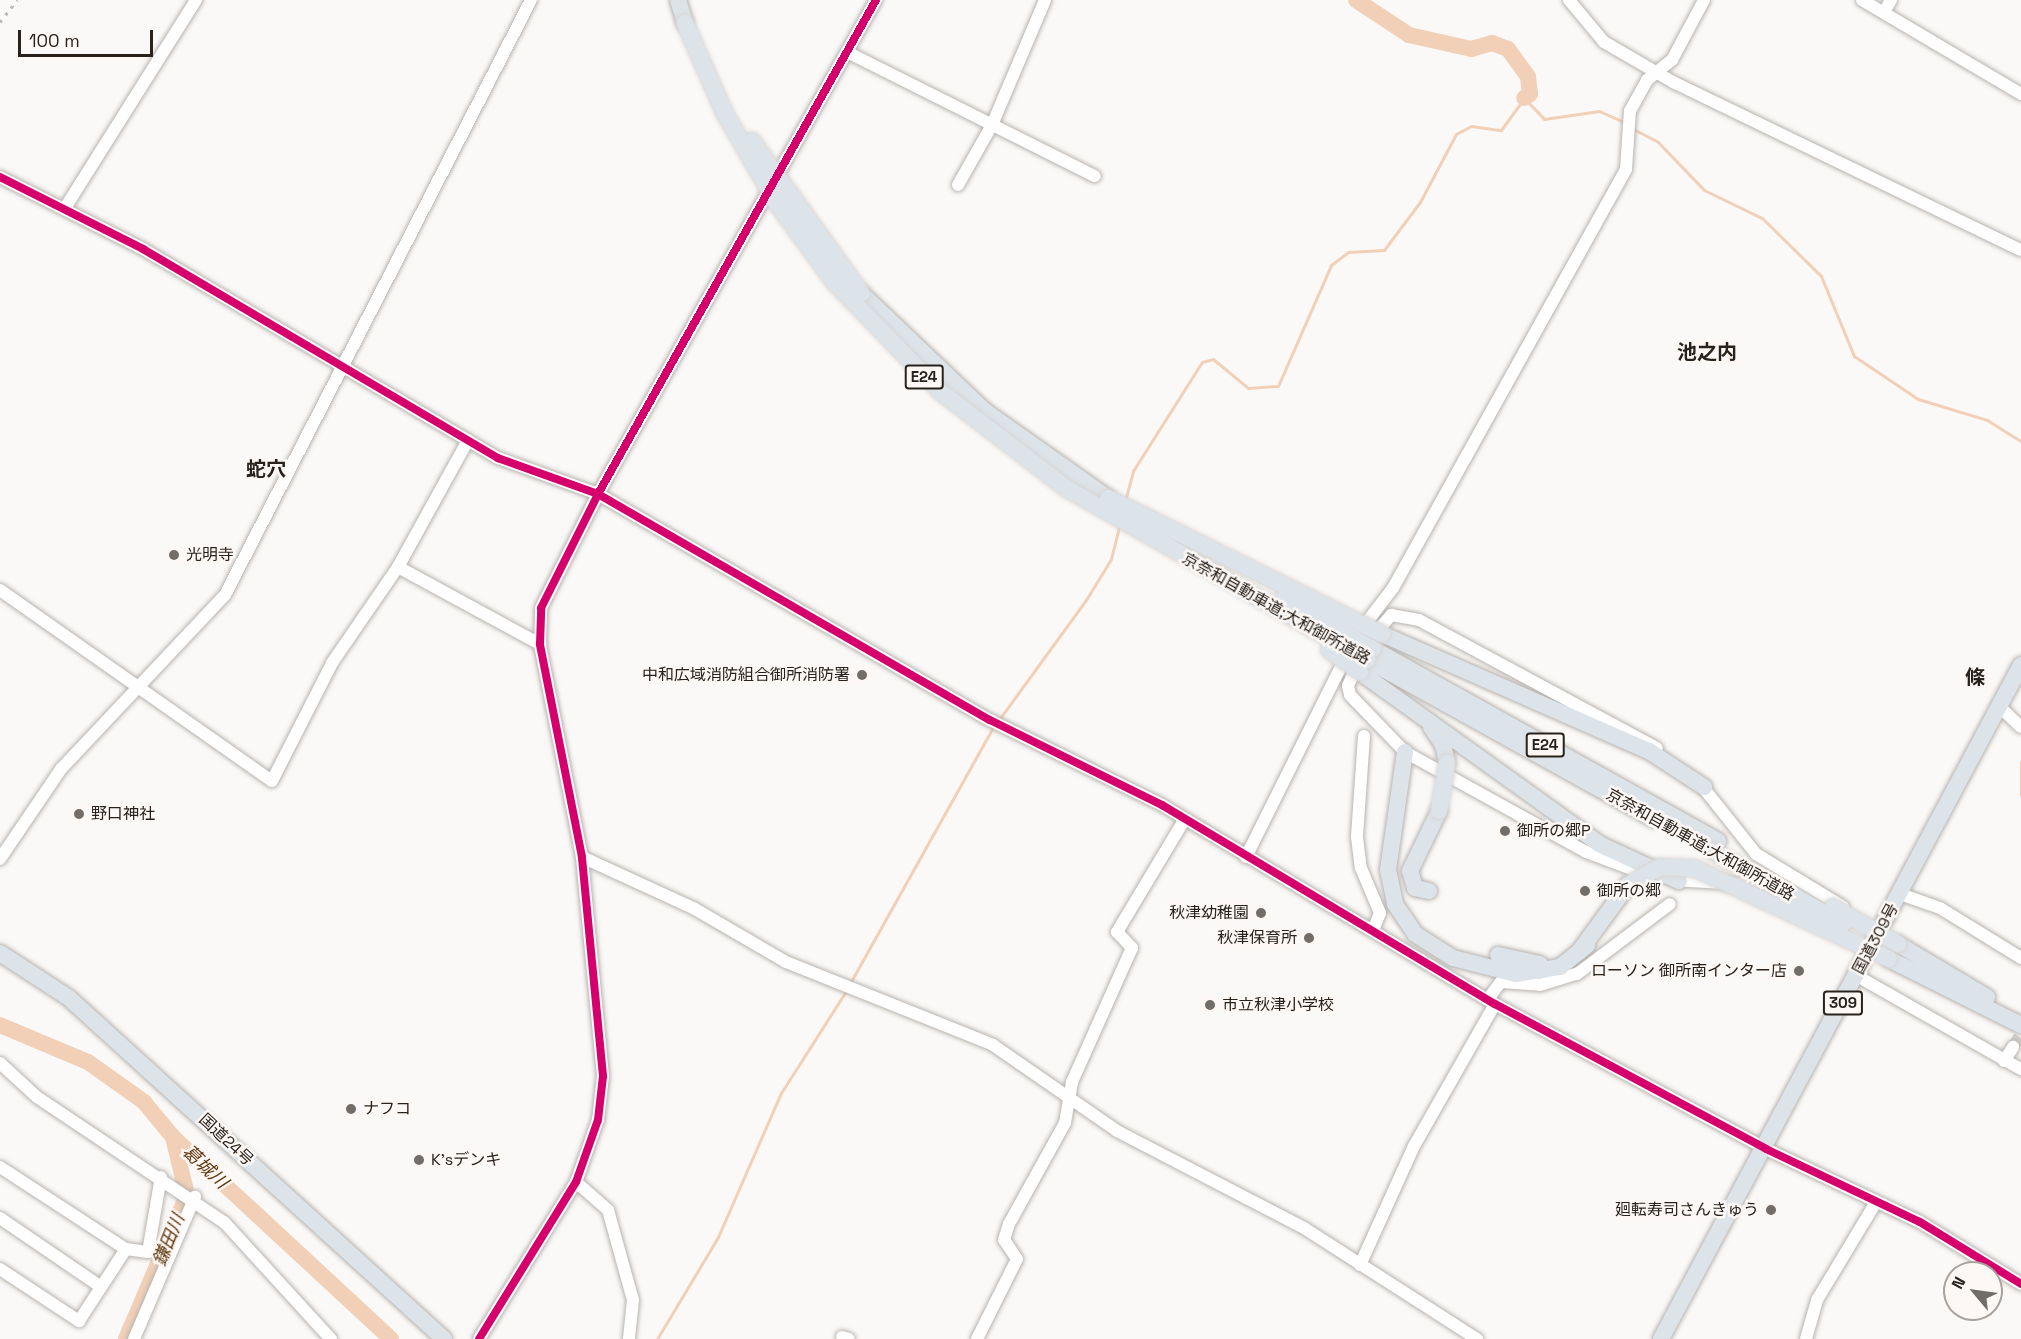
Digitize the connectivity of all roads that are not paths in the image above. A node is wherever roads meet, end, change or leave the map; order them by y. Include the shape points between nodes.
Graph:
1 (195, 0) edge
2 (531, 0) edge
3 (678, 0) edge
4 (876, 0) edge
5 (1045, 0) edge
6 (1569, 0) edge
7 (1704, 0) edge
8 (1862, 0) edge
9 (1892, 0) edge
10 (1884, 12) junction
11 (685, 23) junction
12 (847, 52) junction
13 (1657, 71) junction
14 (2021, 94) edge
15 (992, 125) junction
16 (1095, 176) dead end
17 (0, 177) edge
18 (958, 185) dead end
19 (64, 208) junction
20 (2021, 250) edge
21 (341, 366) junction
22 (468, 440) junction
23 (598, 494) junction
24 (1108, 498) junction
25 (398, 567) junction
26 (0, 590) edge
27 (540, 644) junction
28 (1367, 660) junction
29 (2021, 665) edge
30 (138, 688) junction
31 (1999, 706) junction
32 (1418, 713) junction
33 (2021, 727) edge
34 (1364, 736) dead end
35 (1405, 752) junction
36 (1704, 787) junction
37 (1185, 819) junction
38 (1746, 843) junction
39 (1390, 845) junction
40 (582, 857) junction
41 (1246, 857) junction
42 (0, 859) edge
43 (1679, 880) junction
44 (1725, 883) junction
45 (1900, 894) junction
46 (1670, 904) dead end
47 (1883, 928) junction
48 (1373, 930) junction
49 (1587, 945) junction
50 (1873, 947) junction
51 (1893, 952) junction
52 (0, 953) edge
53 (1498, 956) dead end
54 (2021, 958) edge
55 (1857, 976) junction
56 (1492, 1002) junction
57 (2021, 1017) edge
58 (2021, 1024) edge
59 (2013, 1047) tunnel mouth
60 (2004, 1060) junction
61 (0, 1063) edge
62 (2021, 1069) edge
63 (1070, 1096) junction
64 (1766, 1149) junction
65 (0, 1167) edge
66 (164, 1179) junction
67 (576, 1182) junction
68 (195, 1197) junction
69 (1875, 1204) junction
70 (0, 1218) edge
71 (126, 1250) junction
72 (1359, 1265) junction
73 (0, 1269) edge
74 (2021, 1284) edge
75 (102, 1287) junction
76 (134, 1339) edge
77 (331, 1339) edge
78 (444, 1339) edge
79 (479, 1339) edge
80 (629, 1339) edge
81 (977, 1339) edge
82 (1477, 1339) edge
83 (1660, 1339) edge
84 (1806, 1339) edge

1 - 19 street
2 - 21 street via 418,228
3 - 11 highway, 京奈和自動車道;大和御所道路 / E24
4 - 12 street
5 - 15 street
6 - 13 street via 1604,42
7 - 13 street via 1672,60
8 - 10 street
9 - 10 street
10 - 14 street
11 - 24 highway, 京奈和自動車道;大和御所道路 / E24, bridge via 758,152 862,294 986,412
11 - 28 highway, 京奈和自動車道;大和御所道路 / E24, bridge via 724,112 776,202 835,283 903,357 980,425 1066,488
12 - 15 street
12 - 23 street
13 - 20 street via 1798,145
13 - 41 street via 1630,111 1626,169 1393,588 1367,620 1311,718
15 - 16 street
15 - 18 street
17 - 19 street
19 - 21 street
21 - 22 street
21 - 30 street via 225,595
22 - 23 street
22 - 25 street
23 - 27 street via 549,584 541,608
23 - 37 street via 990,720
24 - 28 highway, 京奈和自動車道;大和御所道路 / E24, bridge
24 - 36 highway, bridge via 1382,634 1649,751
25 - 27 street
25 - 30 street via 332,663 272,781
26 - 30 street
27 - 40 street
28 - 32 highway
28 - 51 highway, 京奈和自動車道;大和御所道路 / E24, bridge via 1715,846
29 - 31 highway, 国道309号 / 309
30 - 42 street via 61,769
31 - 33 street
31 - 45 highway, 国道309号 / 309
32 - 39 highway, bridge via 1443,745 1447,763 1439,811 1410,871 1415,888 1429,891 1416,892 1403,884
32 - 43 highway via 1615,854
34 - 48 street via 1357,837 1361,868 1380,913
35 - 36 street via 1365,716 1348,686 1379,624 1400,614 1459,638 1628,730
35 - 39 highway
35 - 43 street via 1586,852 1636,872
36 - 38 street
37 - 41 street
37 - 63 street via 1117,932 1132,948
38 - 44 street via 1746,866
38 - 47 street via 1776,869
39 - 49 highway via 1395,904 1415,934 1442,953 1528,974 1560,968
40 - 63 street via 695,909 786,962 971,1034
40 - 67 street via 603,1076 598,1120
41 - 48 street
43 - 44 street
44 - 50 street via 1766,891
45 - 47 highway, 国道309号 / 309
45 - 54 street via 1940,908
46 - 56 street via 1577,974 1540,985 1501,982
47 - 50 highway, 国道309号 / 309
48 - 56 street
49 - 51 highway, bridge via 1628,885 1660,867 1694,868
49 - 53 highway via 1547,964
50 - 55 highway, 国道309号 / 309
51 - 57 highway, 京奈和自動車道;大和御所道路 / E24
51 - 58 highway
52 - 78 highway, 国道24号 via 78,1006
55 - 60 street
55 - 64 highway, 国道309号 / 309
56 - 64 street
56 - 72 street via 1414,1146
59 - 60 street
60 - 62 street
61 - 66 street via 37,1097
63 - 72 street via 1117,1131 1304,1228
63 - 81 street via 1065,1123 1009,1224 1004,1240 1017,1259
64 - 69 street
64 - 83 highway, 国道309号 / 309
65 - 71 street
66 - 68 street
66 - 71 street via 148,1252
67 - 79 street
67 - 80 street via 608,1210 633,1300
68 - 76 street
68 - 77 street via 225,1222
69 - 74 street via 1920,1222
69 - 84 street via 1817,1300
70 - 75 street
71 - 75 street
72 - 82 street via 1461,1324
73 - 75 street via 79,1321

